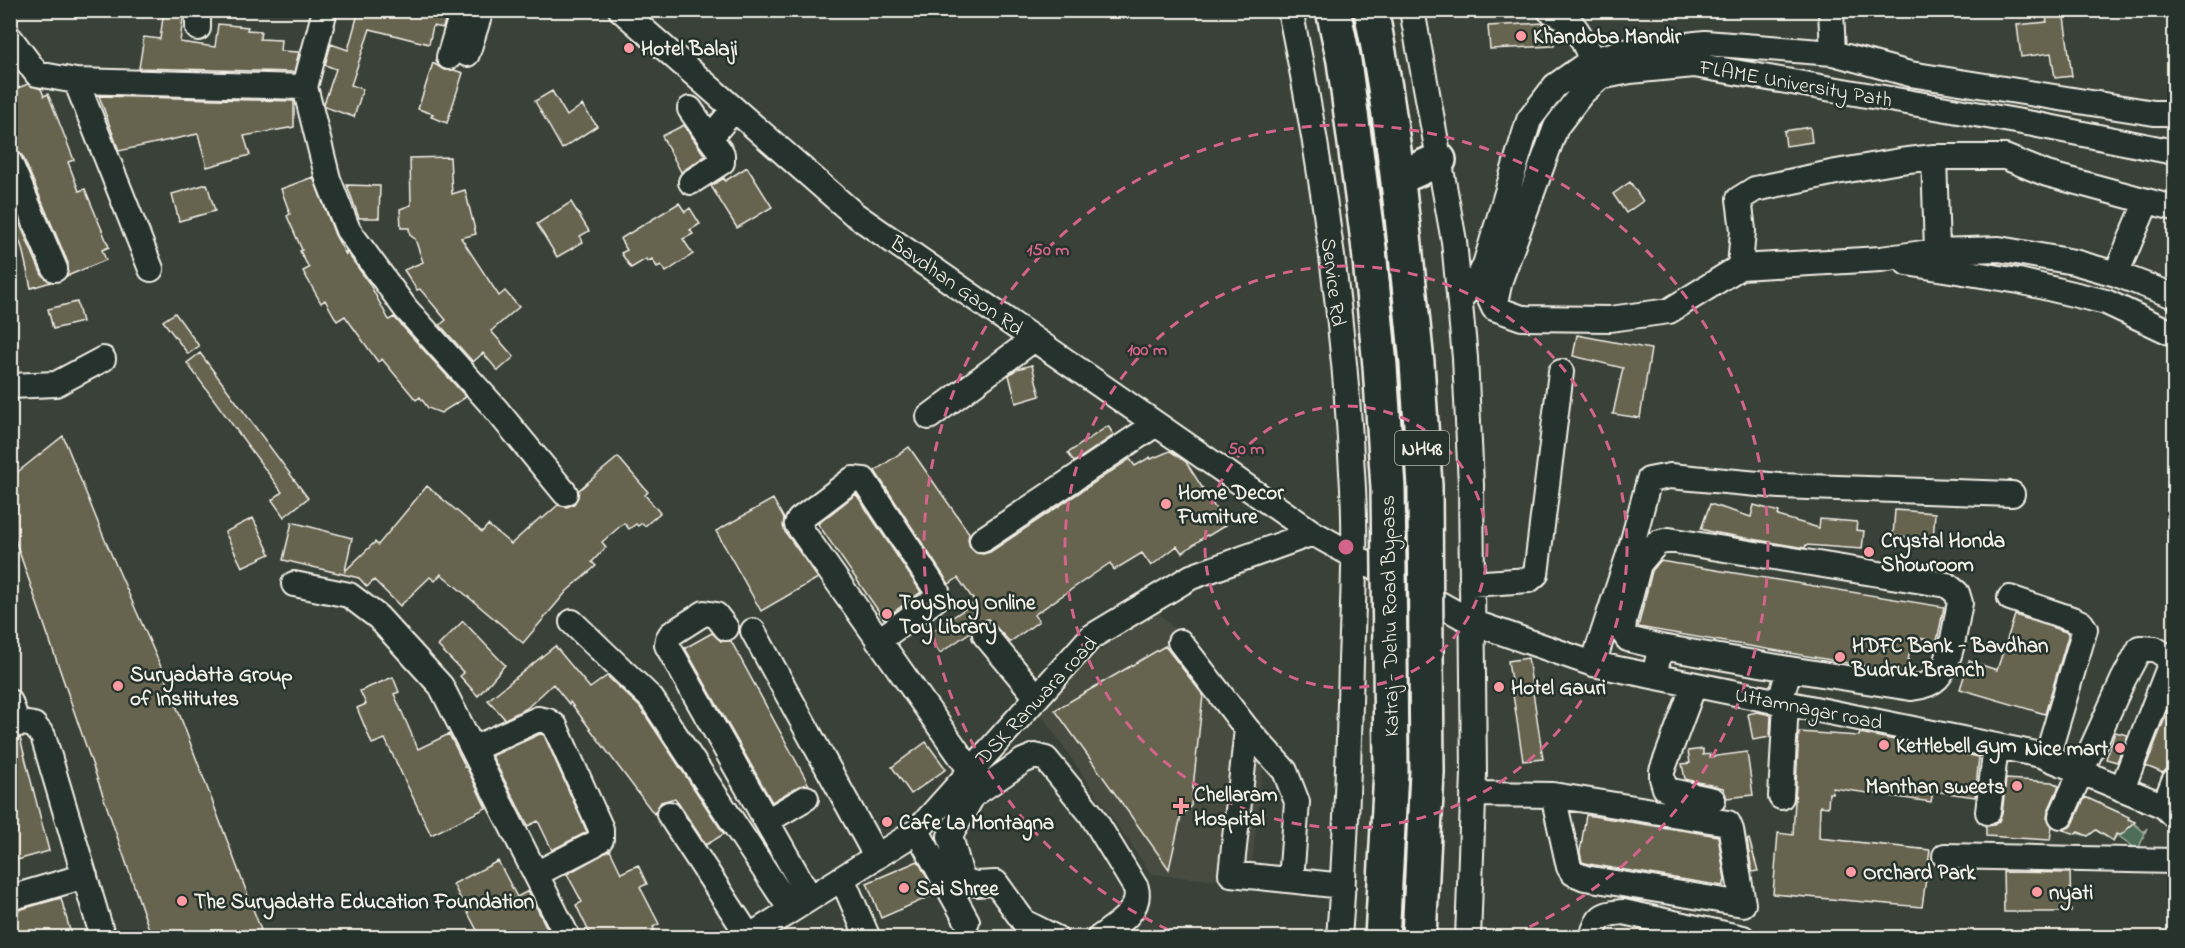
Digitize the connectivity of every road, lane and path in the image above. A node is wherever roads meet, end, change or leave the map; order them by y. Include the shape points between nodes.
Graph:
1 (325, 10) edge
2 (463, 10) edge
3 (481, 10) edge
4 (621, 10) edge
5 (1290, 10) edge
6 (1333, 10) edge
7 (1371, 10) edge
8 (1412, 10) edge
9 (1549, 10) edge
10 (1831, 10) edge
11 (10, 38) edge
12 (1833, 53) junction
13 (1592, 60) junction
14 (76, 81) junction
15 (305, 87) junction
16 (690, 109) dead end
17 (734, 109) junction
18 (2175, 113) edge
19 (710, 138) junction
20 (2175, 152) edge
21 (1934, 158) junction
22 (1439, 160) junction
23 (10, 163) edge
24 (1398, 178) junction
25 (691, 182) dead end
26 (2147, 201) junction
27 (2175, 208) edge
28 (1938, 251) junction
29 (1881, 259) junction
30 (1740, 267) junction
31 (55, 268) dead end
32 (151, 269) dead end
33 (2116, 274) junction
34 (1479, 277) junction
35 (2175, 296) edge
36 (1461, 298) junction
37 (1494, 308) junction
38 (1463, 329) junction
39 (2175, 334) edge
40 (1034, 339) junction
41 (103, 359) dead end
42 (1561, 372) dead end
43 (10, 386) edge
44 (929, 417) dead end
45 (1156, 424) junction
46 (562, 489) dead end
47 (2012, 494) dead end
48 (1313, 533) junction
49 (982, 540) dead end
50 (1354, 556) junction
51 (294, 584) dead end
52 (1471, 584) junction
53 (2010, 598) dead end
54 (572, 622) dead end
55 (1472, 622) junction
56 (726, 628) dead end
57 (753, 631) dead end
58 (985, 635) dead end
59 (878, 641) junction
60 (1180, 642) dead end
61 (1661, 647) junction
62 (2169, 658) edge
63 (1593, 664) junction
64 (1788, 669) junction
65 (1654, 677) junction
66 (1694, 685) junction
67 (1037, 697) junction
68 (1783, 703) junction
69 (13, 717) edge
70 (1247, 729) junction
71 (1996, 746) junction
72 (473, 749) junction
73 (2047, 758) junction
74 (971, 771) junction
75 (2082, 772) junction
76 (2125, 782) junction
77 (1473, 794) junction
78 (1553, 795) junction
79 (1781, 797) dead end
80 (806, 798) dead end
81 (1713, 800) dead end
82 (2170, 800) edge
83 (955, 805) junction
84 (1988, 812) dead end
85 (669, 814) dead end
86 (2061, 816) dead end
87 (767, 821) junction
88 (917, 831) junction
89 (876, 856) junction
90 (1945, 856) dead end
91 (2175, 861) edge
92 (536, 874) junction
93 (85, 876) junction
94 (842, 878) junction
95 (1292, 880) junction
96 (1343, 886) junction
97 (10, 898) edge
98 (801, 904) junction
99 (967, 921) dead end
100 (749, 937) edge
101 (103, 938) edge
102 (568, 938) edge
103 (868, 938) edge
104 (1056, 938) edge
105 (1099, 938) edge
106 (1339, 938) edge
107 (1382, 938) edge
108 (1419, 938) edge
109 (1468, 938) edge
110 (1592, 938) edge
111 (1743, 938) edge

1 - 15 street
2 - 3 street via 458,56
4 - 17 street, Bavdhan Gaon Rd
5 - 50 street, Service Rd via 1319,173 1345,368
6 - 107 highway, Katraj - Dehu Road Bypass / NH48, bridge via 1369,249 1388,488 1391,771
7 - 24 highway, Katraj - Dehu Road Bypass / NH48
8 - 22 street
9 - 13 street via 1566,16
10 - 12 street
11 - 14 street via 37,74
12 - 13 street via 1705,43 1624,52
12 - 18 street via 1910,74 2154,113
13 - 34 street via 1555,86 1529,120
14 - 15 street
14 - 32 street
15 - 46 street via 328,179 348,230 406,309
16 - 19 street
17 - 19 street
17 - 40 street, Bavdhan Gaon Rd via 854,214
19 - 25 street via 722,154 722,162
20 - 37 street, FLAME University Path via 1694,65 1600,77 1582,93 1556,128 1500,280
21 - 26 street via 2005,157 2047,174
21 - 28 street
21 - 30 street via 1755,189 1739,199 1743,230
22 - 24 highway
22 - 36 street
23 - 31 street
24 - 108 highway, Katraj - Dehu Road Bypass / NH48, bridge via 1425,486 1427,772
26 - 27 street
26 - 33 street
28 - 29 street
28 - 33 street via 1999,249
29 - 30 street
29 - 39 street via 2019,281 2106,302
30 - 37 street via 1669,311 1610,319 1522,318
33 - 35 street
34 - 36 street
34 - 37 street
36 - 38 street
37 - 38 street
38 - 52 street via 1471,485
40 - 44 street
40 - 45 street, Bavdhan Gaon Rd
41 - 43 street via 56,384
42 - 52 street via 1536,574 1528,580
45 - 48 street, Bavdhan Gaon Rd
45 - 49 street
47 - 63 street via 1780,486 1670,476 1649,480
48 - 50 street
48 - 67 street, DSK Ranwara road via 1191,577 1091,637
50 - 55 street, Uttamnagar road
50 - 96 street, Service Rd
51 - 72 street via 349,595 378,617 441,686
52 - 55 street
53 - 73 street via 2072,619 2085,629
54 - 98 street via 651,698
55 - 63 street, Uttamnagar road
55 - 77 street
56 - 87 street via 716,615 704,613 671,634 667,645
57 - 89 street
58 - 67 street
59 - 59 street via 798,524 799,519 853,479 864,480 937,591 936,599
59 - 74 street
60 - 70 street
61 - 64 street
61 - 64 street via 1628,639 1623,632 1638,564 1657,543 1669,540 1947,585 1957,593 1960,603 1946,664 1936,679 1924,686 1911,688
61 - 65 street
62 - 75 street via 2155,649 2140,648
62 - 76 street via 2171,662
63 - 65 street, Uttamnagar road
64 - 68 street
65 - 66 street, Uttamnagar road
66 - 68 street, Uttamnagar road
66 - 81 street via 1662,778 1665,788 1671,791
67 - 74 street, DSK Ranwara road
68 - 71 street, Uttamnagar road
68 - 79 street
69 - 93 street via 34,724 43,736
70 - 95 street via 1285,771 1297,802
70 - 95 street via 1231,874
71 - 73 street, Uttamnagar road
71 - 84 street
72 - 92 street
72 - 92 street via 538,719 555,726 601,829 601,839
73 - 75 street, Uttamnagar road
74 - 83 street, DSK Ranwara road
75 - 76 street, Uttamnagar road
75 - 86 street
76 - 82 street, Uttamnagar road
77 - 78 street
77 - 109 street
78 - 78 street via 1728,823 1743,904 1573,873
80 - 87 street
83 - 88 street, DSK Ranwara road
83 - 104 street via 950,836 961,876 976,884 996,883 1024,922
83 - 105 street via 1023,761 1035,756 1046,759 1091,814 1136,888 1136,906
85 - 100 street
87 - 98 street
88 - 89 street, DSK Ranwara road
88 - 99 street
89 - 94 street, DSK Ranwara road
90 - 91 street
92 - 102 street
93 - 97 street
93 - 101 street
94 - 98 street, DSK Ranwara road
94 - 103 street
95 - 96 street
96 - 106 street, Service Rd
98 - 100 street, DSK Ranwara road
110 - 111 street via 1597,921 1605,914 1623,912

